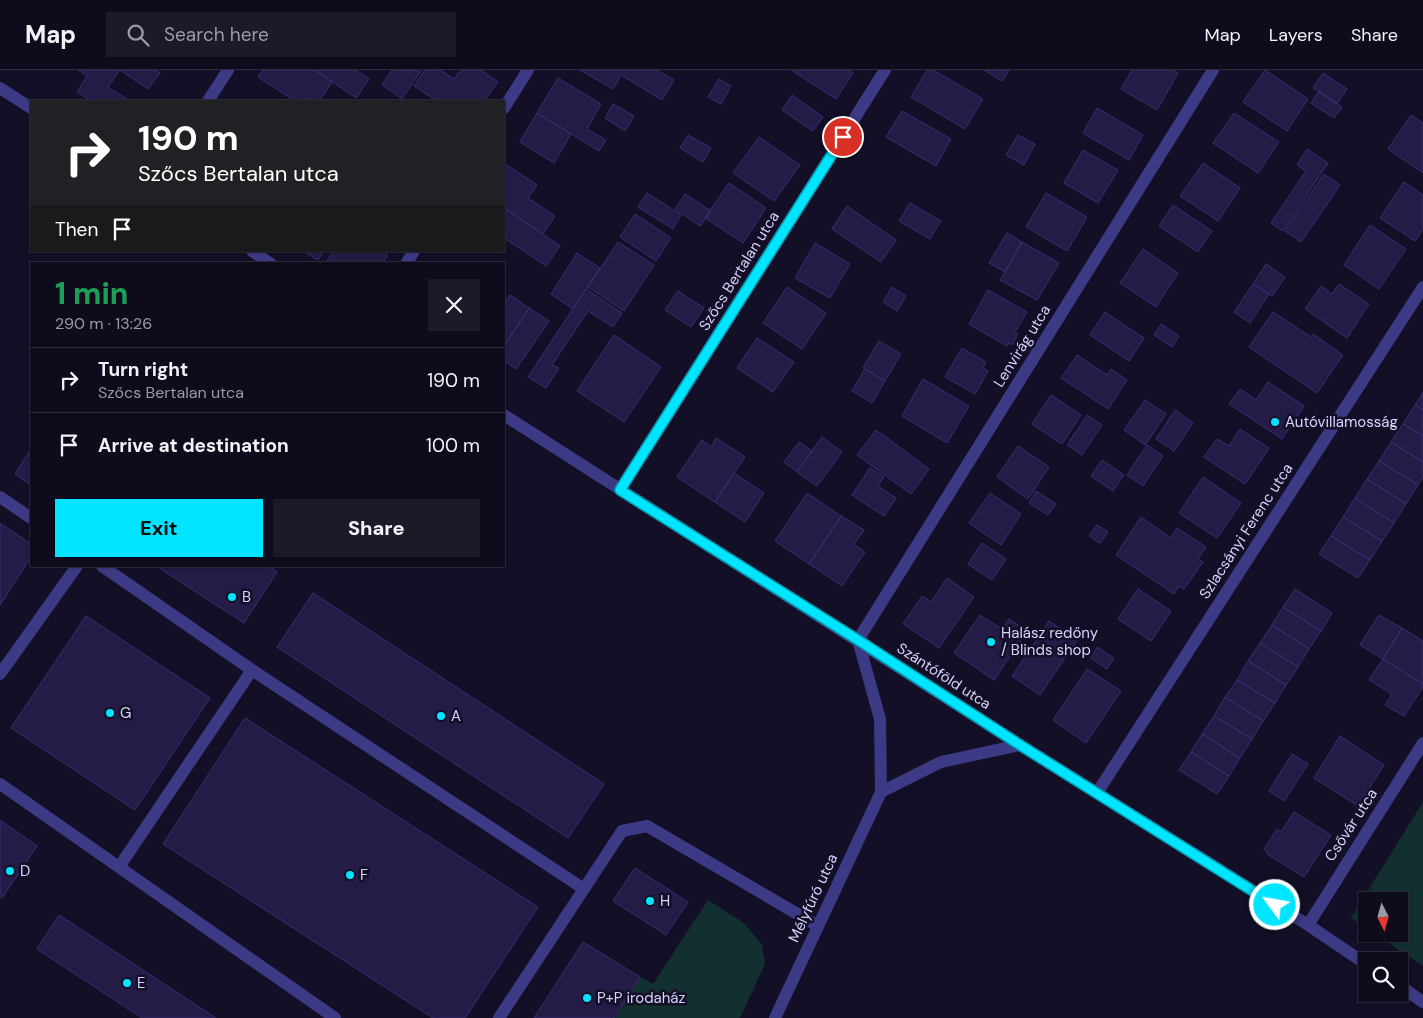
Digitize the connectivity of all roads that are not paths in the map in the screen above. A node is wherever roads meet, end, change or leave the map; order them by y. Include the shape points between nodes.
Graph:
1 (228, 70) edge
2 (528, 70) edge
3 (885, 70) edge
4 (1213, 70) edge
5 (0, 88) edge
6 (209, 100) edge
7 (505, 106) edge
8 (30, 107) edge
9 (253, 252) edge
10 (268, 262) edge
11 (1423, 287) edge
12 (505, 416) edge
13 (620, 490) junction
14 (0, 497) edge
15 (30, 517) edge
16 (76, 567) edge
17 (103, 567) edge
18 (858, 640) junction
19 (252, 670) junction
20 (0, 674) edge
21 (1423, 743) edge
22 (1020, 745) junction
23 (0, 784) edge
24 (881, 792) junction
25 (1097, 793) junction
26 (119, 867) junction
27 (584, 890) junction
28 (1308, 925) junction
29 (818, 926) junction
30 (1358, 959) edge
31 (1408, 992) edge
32 (1423, 1002) edge
33 (335, 1018) edge
34 (499, 1018) edge
35 (775, 1018) edge

1 - 6 street
2 - 7 street
3 - 13 street, Szőcs Bertalan utca
4 - 18 street, Lenvirág utca
5 - 8 street
9 - 10 street
11 - 25 street, Szlacsányi Ferenc utca
12 - 13 street, Szántóföld utca
13 - 18 street, Szántóföld utca
14 - 15 street
16 - 20 street
17 - 19 street
18 - 22 street, Szántóföld utca
18 - 24 street, Mélyfúró utca via 880,719
19 - 26 street
19 - 27 street
21 - 28 street, Csővár utca
22 - 24 street via 941,762
22 - 25 street, Szántóföld utca
23 - 26 street
24 - 29 street, Mélyfúró utca
25 - 28 street, Szántóföld utca
26 - 33 street
27 - 29 street via 622,831 647,826
27 - 34 street
28 - 30 street, Szántóföld utca
29 - 35 street, Mélyfúró utca
31 - 32 street

